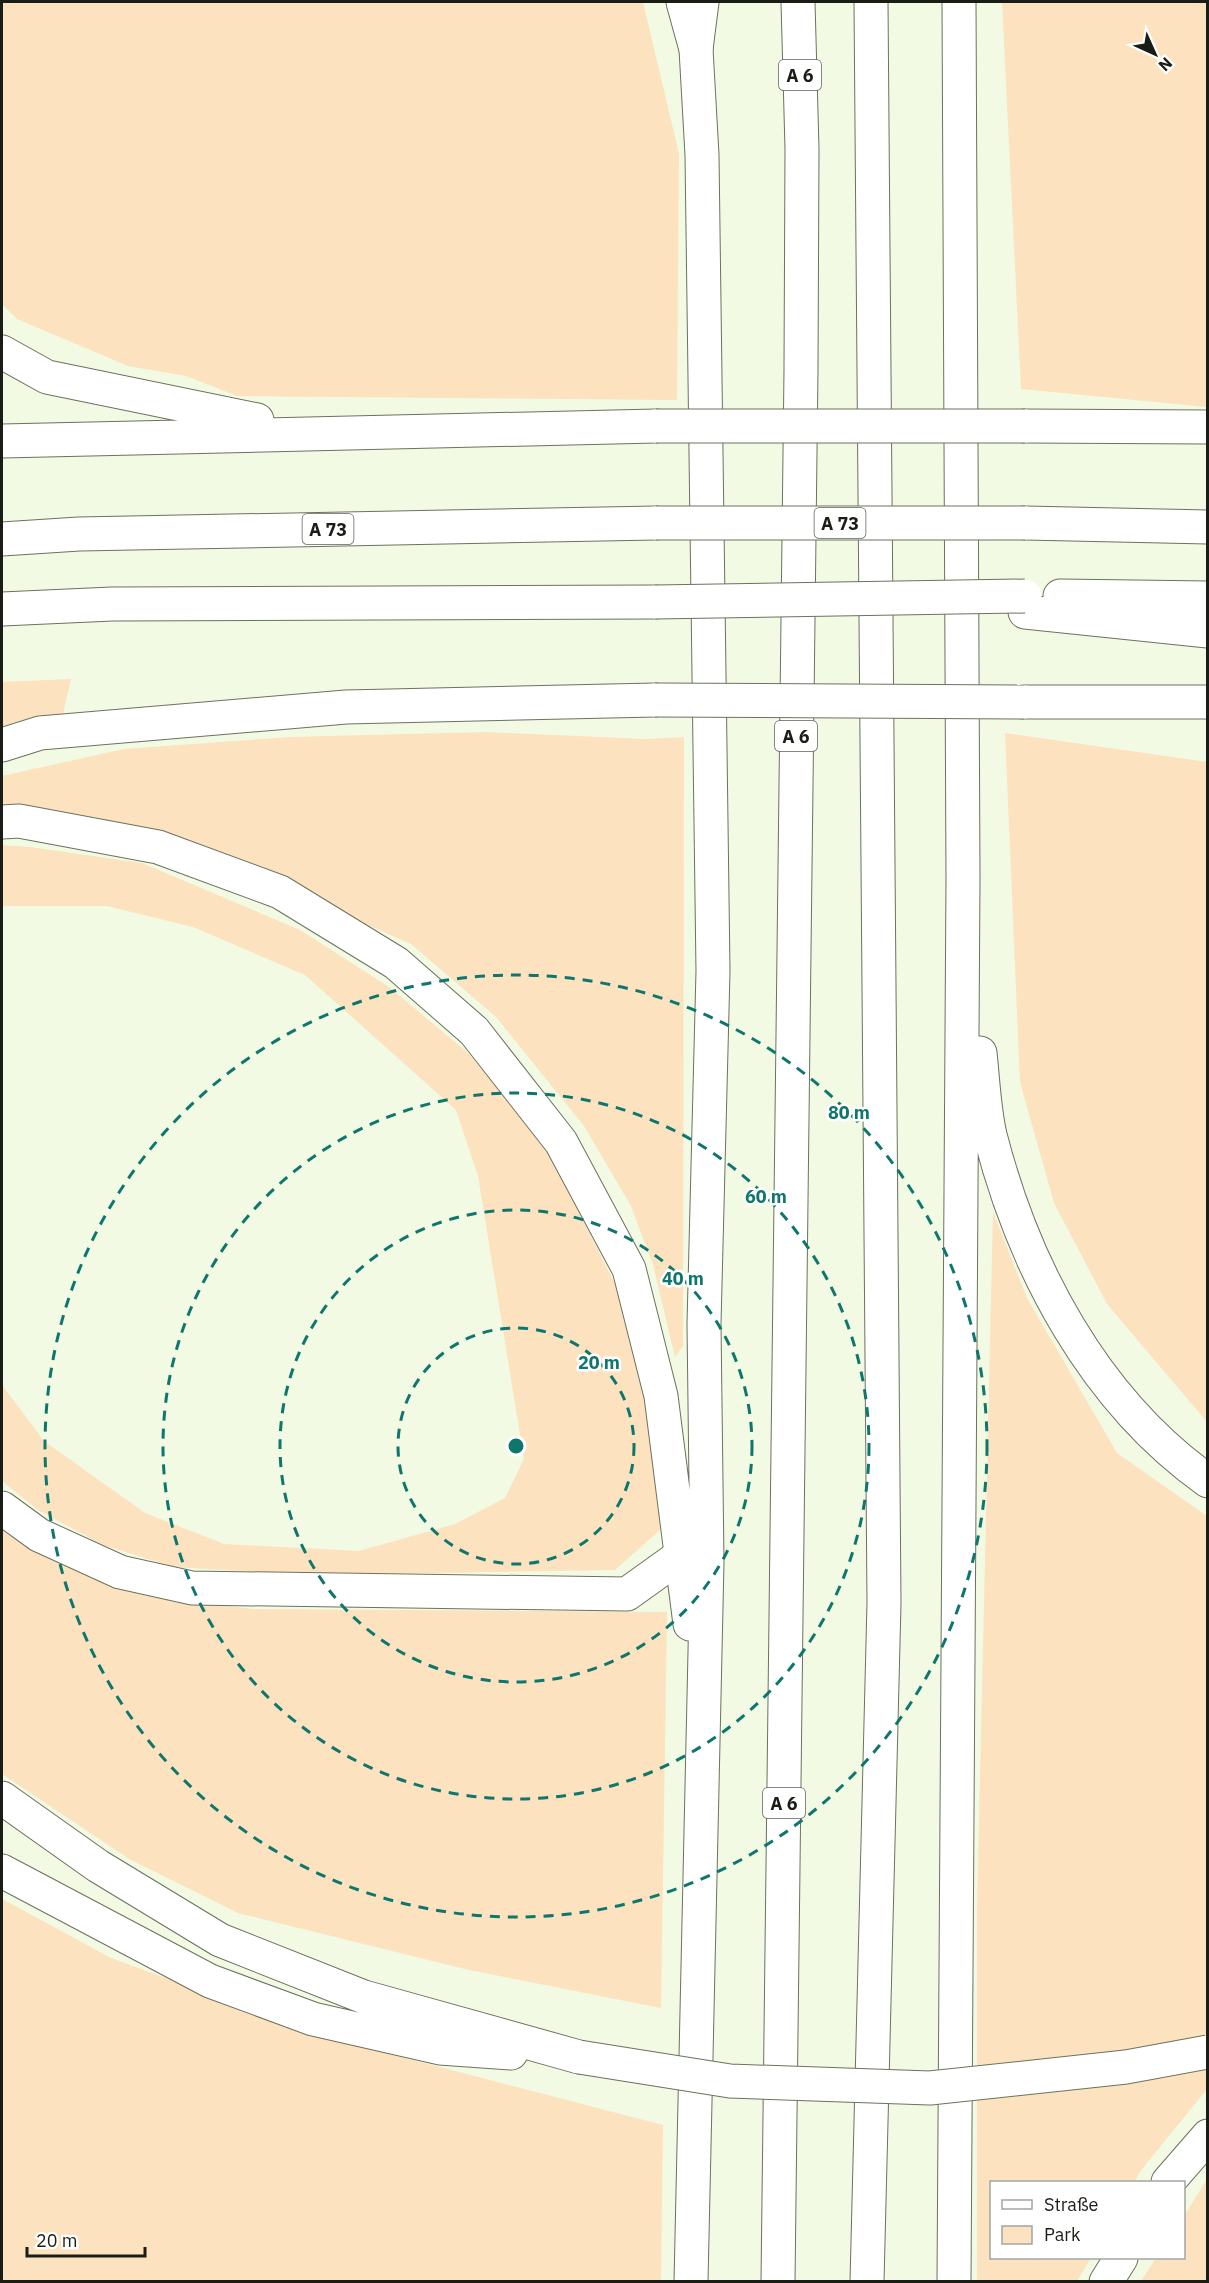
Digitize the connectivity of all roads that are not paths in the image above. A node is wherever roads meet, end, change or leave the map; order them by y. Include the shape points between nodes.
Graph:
1 (683, 2) edge
2 (702, 2) edge
3 (798, 2) edge
4 (871, 2) edge
5 (959, 2) edge
6 (980, 2) edge
7 (696, 49) junction
8 (960, 74) junction
9 (2, 352) edge
10 (1201, 426) edge
11 (327, 433) junction
12 (2, 441) edge
13 (1208, 527) edge
14 (2, 539) edge
15 (1208, 598) edge
16 (1025, 604) junction
17 (2, 609) edge
18 (1208, 632) edge
19 (1208, 702) edge
20 (2, 745) edge
21 (2, 822) edge
22 (963, 879) junction
23 (1208, 1481) edge
24 (2, 1508) edge
25 (680, 1556) junction
26 (704, 1716) junction
27 (2, 1798) edge
28 (2, 1871) edge
29 (1208, 2052) edge
30 (579, 2057) junction
31 (1208, 2136) edge
32 (1169, 2181) edge
33 (1120, 2259) edge
34 (691, 2282) edge
35 (778, 2282) edge
36 (867, 2282) edge
37 (954, 2282) edge
38 (1106, 2282) edge

1 - 7 main road
2 - 7 main road
3 - 35 main road, A 6 via 801,370
4 - 36 main road via 884,1603
5 - 8 main road
6 - 8 main road
7 - 26 main road via 702,155 713,971 704,1324
8 - 22 main road
9 - 11 main road via 46,377
10 - 11 main road, bridge via 656,426
11 - 12 main road
13 - 14 main road, A 73, bridge via 656,523
15 - 16 main road
16 - 17 main road, bridge via 900,597 655,602 112,603
16 - 18 main road
19 - 20 main road, bridge via 655,700 346,707 40,733
21 - 25 main road via 19,821 158,847 280,891 396,963 474,1031 561,1142 629,1269 661,1396
22 - 23 main road via 990,1133 1028,1250 1070,1329 1102,1376 1162,1443
22 - 37 main road
24 - 25 main road via 39,1535 120,1572 192,1588 627,1594
25 - 26 main road
26 - 34 main road
27 - 30 main road via 98,1866 220,1940 364,1997
28 - 30 main road via 210,1981 313,2019 440,2048
29 - 30 main road, bridge via 1126,2067 930,2088 730,2081
31 - 32 main road
33 - 38 main road

